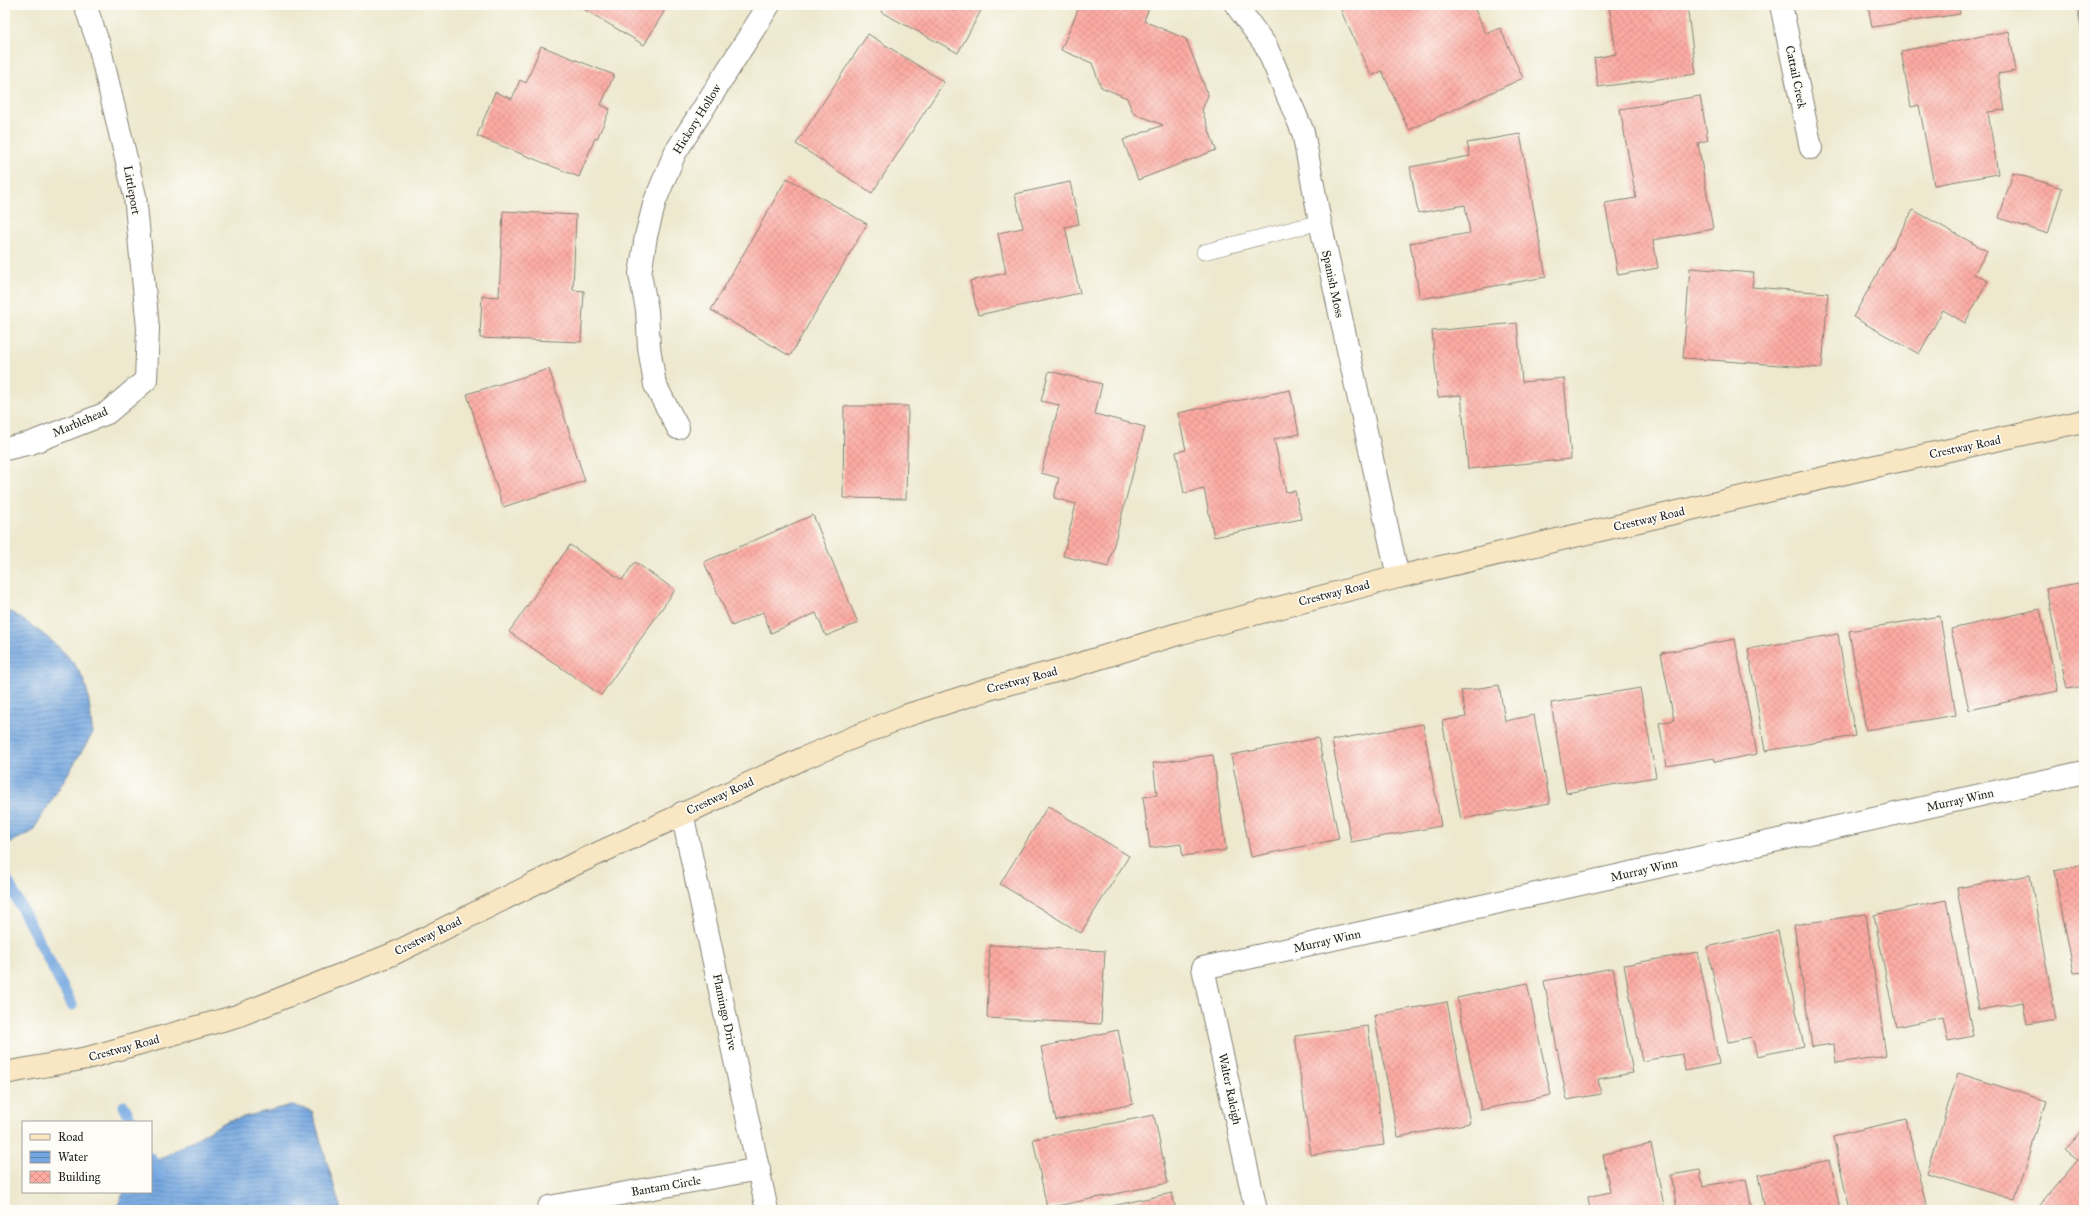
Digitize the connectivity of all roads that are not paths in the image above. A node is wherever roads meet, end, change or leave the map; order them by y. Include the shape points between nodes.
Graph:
1 (85, 5) edge
2 (769, 5) edge
3 (1236, 5) edge
4 (1781, 5) edge
5 (1811, 148) dead end
6 (1320, 222) junction
7 (1204, 252) dead end
8 (146, 380) joint
9 (2084, 420) edge
10 (678, 428) dead end
11 (5, 449) edge
12 (1398, 577) junction
13 (2084, 772) edge
14 (682, 813) junction
15 (1203, 968) joint
16 (5, 1073) edge
17 (759, 1170) junction
18 (549, 1207) dead end
19 (768, 1210) edge
20 (1256, 1210) edge

1 - 8 street, Littleport via 99,45 135,196 148,328
2 - 10 street, Hickory Hollow via 675,153 655,202 646,236 640,274 647,310 655,385
3 - 6 street, Spanish Moss via 1266,46 1303,132
4 - 5 street, Cattail Creek
6 - 7 lane
6 - 12 street, Spanish Moss
8 - 11 street, Marblehead via 107,413 31,443
9 - 12 main road, Crestway Road
12 - 14 main road, Crestway Road via 1181,633 1067,668 989,688 905,716
13 - 15 street, Murray Winn
14 - 16 main road, Crestway Road via 392,954 237,1016 87,1058
14 - 17 street, Flamingo Drive
15 - 20 street, Walter Raleigh
17 - 18 street, Bantam Circle
17 - 19 street, Flamingo Drive

